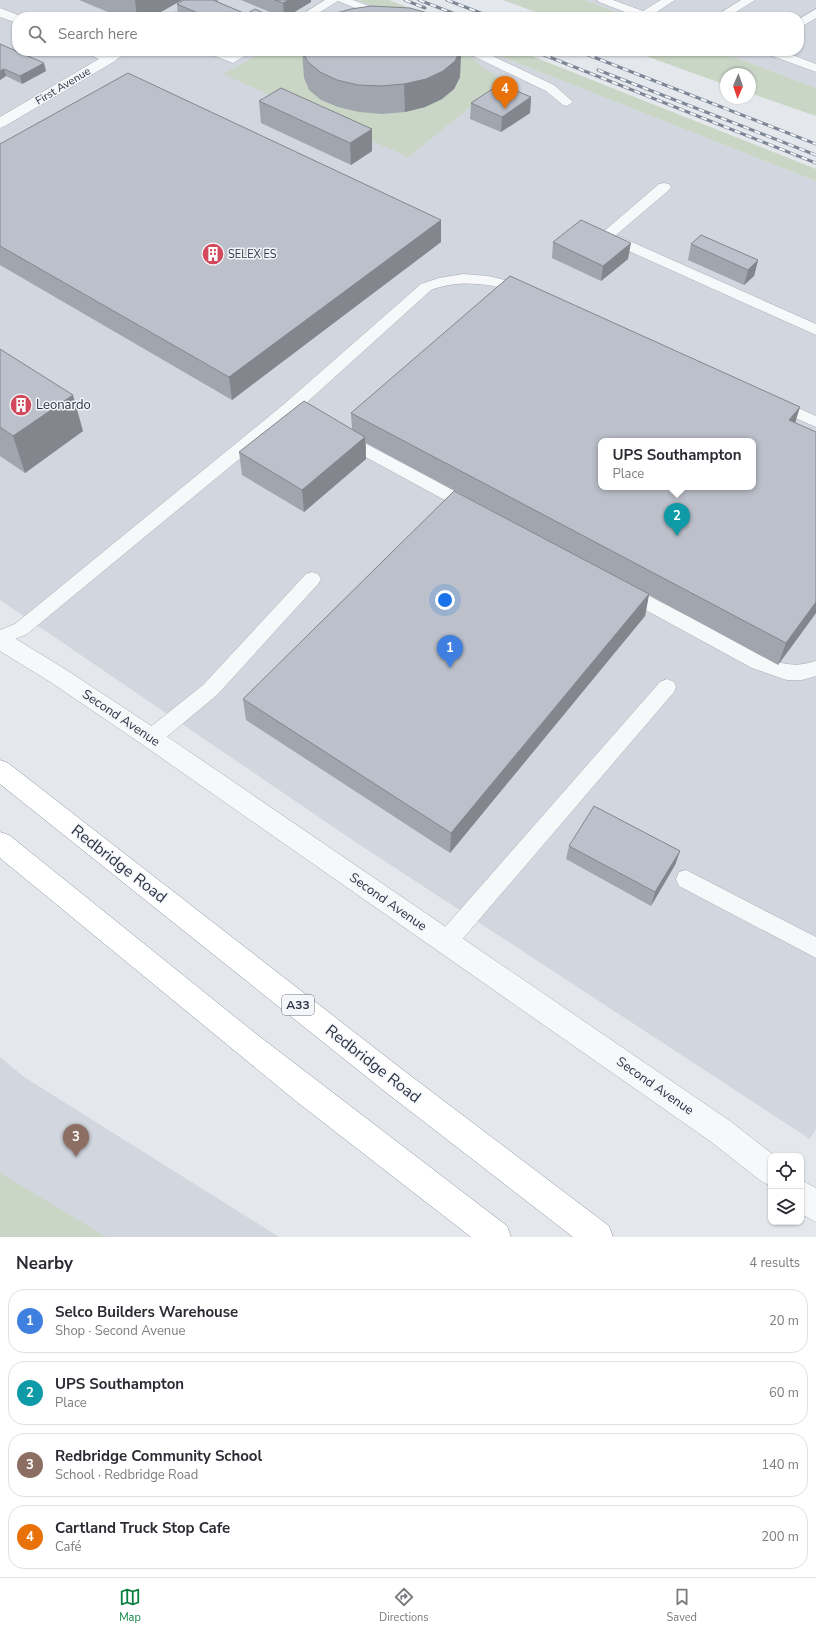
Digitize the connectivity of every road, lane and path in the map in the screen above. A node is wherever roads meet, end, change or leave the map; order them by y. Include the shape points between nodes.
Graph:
1 (208, 0) edge
2 (333, 0) edge
3 (343, 0) edge
4 (604, 0) edge
5 (669, 0) edge
6 (749, 0) edge
7 (0, 12) edge
8 (183, 12) edge
9 (313, 12) edge
10 (375, 12) edge
11 (636, 12) edge
12 (652, 12) edge
13 (729, 12) edge
14 (816, 12) edge
15 (12, 17) edge
16 (804, 21) edge
17 (105, 56) edge
18 (114, 56) edge
19 (226, 56) edge
20 (238, 56) edge
21 (483, 56) edge
22 (784, 56) edge
23 (110, 58) junction
24 (816, 68) edge
25 (567, 102) dead end
26 (0, 123) edge
27 (664, 187) dead end
28 (538, 294) edge
29 (816, 330) edge
30 (766, 399) edge
31 (816, 422) edge
32 (331, 431) edge
33 (485, 515) edge
34 (312, 579) dead end
35 (612, 583) edge
36 (0, 639) edge
37 (816, 668) edge
38 (667, 687) dead end
39 (151, 738) junction
40 (0, 770) edge
41 (0, 843) edge
42 (686, 880) dead end
43 (446, 942) junction
44 (816, 948) edge
45 (768, 1169) edge
46 (804, 1197) edge
47 (816, 1207) edge
48 (496, 1237) edge
49 (598, 1237) edge

1 - 8 lane
2 - 9 lane
3 - 10 lane
4 - 11 lane
5 - 12 lane
6 - 13 lane
7 - 15 street
14 - 16 lane
17 - 23 street, First Avenue
18 - 23 lane
19 - 20 lane via 233,59
21 - 25 lane via 550,88
22 - 24 lane
23 - 26 street, First Avenue
27 - 29 lane via 607,236
28 - 36 lane via 500,282 479,279 459,278 431,284 414,297 296,412 21,629
30 - 31 lane
32 - 33 lane
34 - 39 lane via 210,690
35 - 37 lane via 778,671 798,673
36 - 39 street, Second Avenue
38 - 43 lane
39 - 43 street, Second Avenue
40 - 49 highway, Redbridge Road / A33 via 392,1080
41 - 48 highway via 237,1038
42 - 44 lane
43 - 45 street, Second Avenue via 720,1131
46 - 47 street

